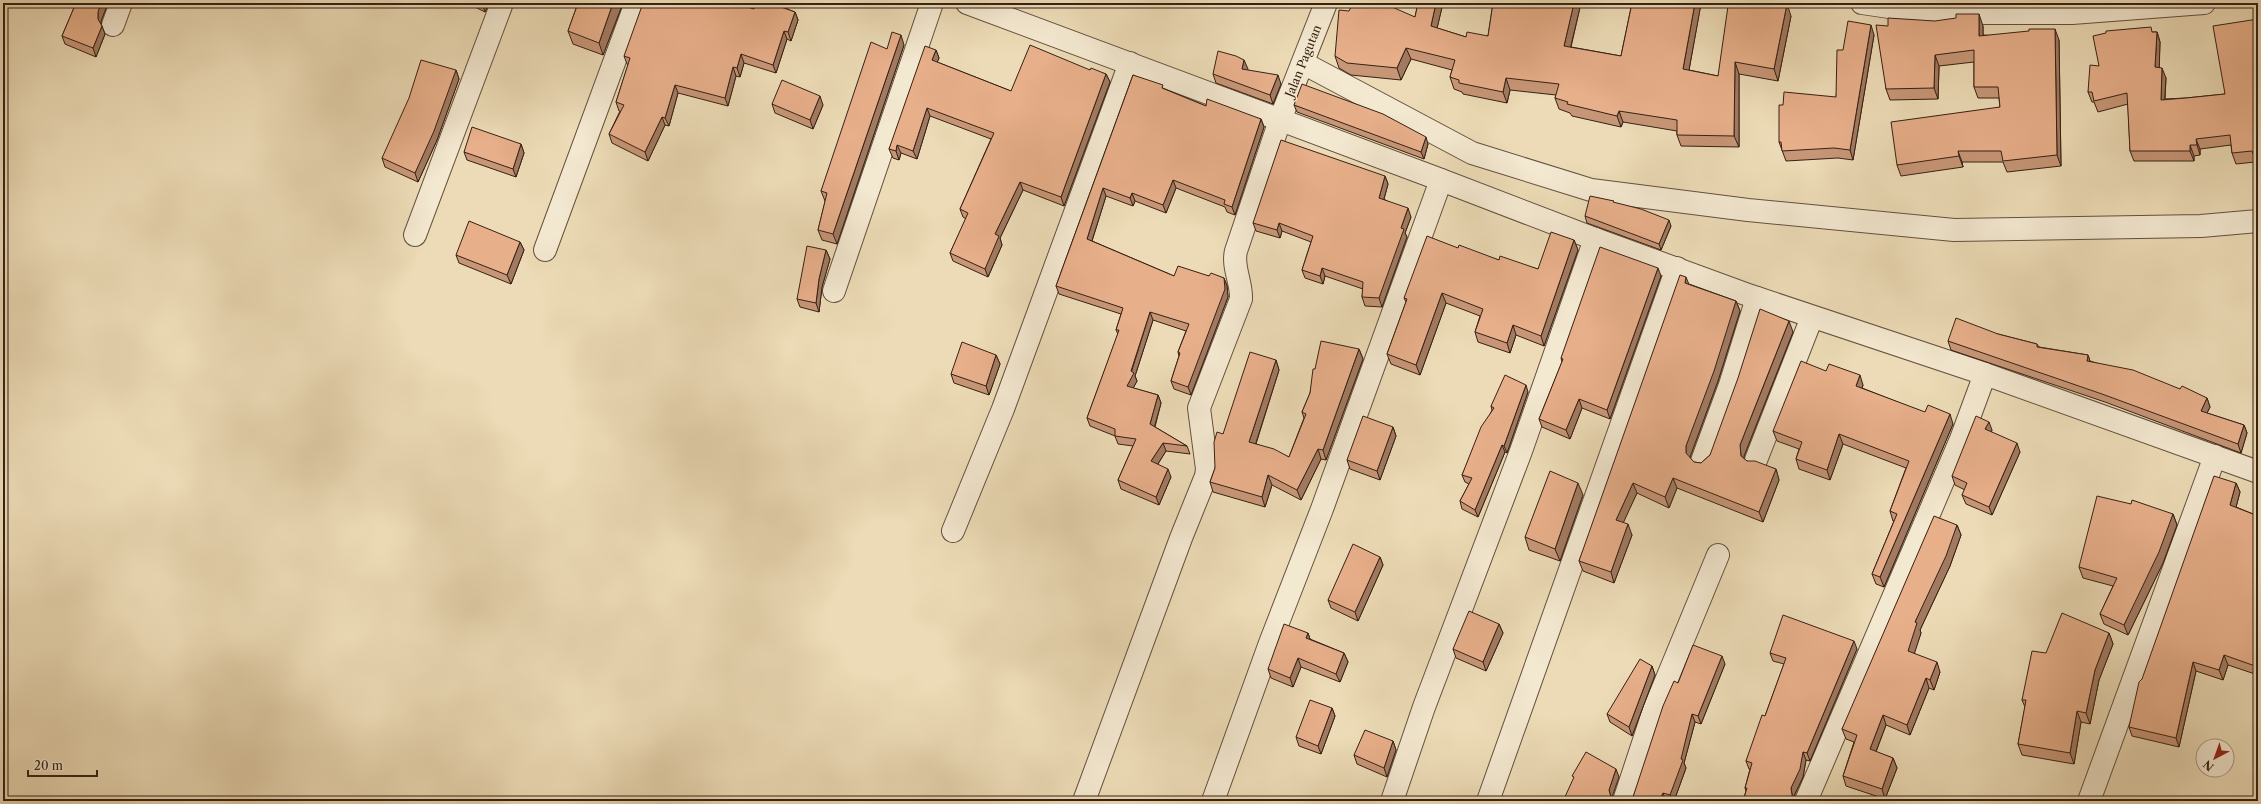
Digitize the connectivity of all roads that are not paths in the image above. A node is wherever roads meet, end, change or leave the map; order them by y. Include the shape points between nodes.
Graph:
1 (121, 3) edge
2 (502, 3) edge
3 (636, 3) edge
4 (932, 3) edge
5 (967, 3) edge
6 (1326, 3) edge
7 (1862, 3) edge
8 (2204, 3) edge
9 (113, 25) dead end
10 (1130, 63) junction
11 (1304, 63) junction
12 (1280, 120) junction
13 (1441, 180) junction
14 (2258, 221) edge
15 (415, 235) dead end
16 (1595, 239) junction
17 (545, 250) dead end
18 (1677, 268) junction
19 (834, 291) dead end
20 (1757, 298) junction
21 (1812, 317) junction
22 (1985, 374) junction
23 (2215, 456) junction
24 (1756, 460) edge
25 (1702, 461) edge
26 (2258, 472) edge
27 (953, 531) dead end
28 (1718, 555) dead end
29 (1084, 801) edge
30 (1213, 801) edge
31 (1392, 801) edge
32 (1488, 801) edge
33 (1624, 801) edge
34 (1806, 801) edge
35 (2089, 801) edge

1 - 9 street
2 - 15 street
3 - 17 street
4 - 19 street
5 - 10 street
6 - 11 street, Jalan Pagutan
7 - 8 street via 1930,13 2072,13
10 - 12 street
10 - 27 street via 1003,409
11 - 12 street, Jalan Pagutan
11 - 14 street via 1472,153 1591,190 1748,210 1954,230 2201,226
12 - 13 street
12 - 29 street, Jalan Pagutan via 1236,251 1235,263 1241,299 1200,408 1207,472
13 - 16 street
13 - 30 street
16 - 18 street
16 - 31 street via 1521,451 1424,707
18 - 20 street
18 - 32 street
20 - 21 street
20 - 25 street via 1730,385
21 - 22 street
21 - 24 street
22 - 23 street
22 - 34 street via 1961,438
23 - 26 street
23 - 35 street
28 - 33 street via 1654,710

